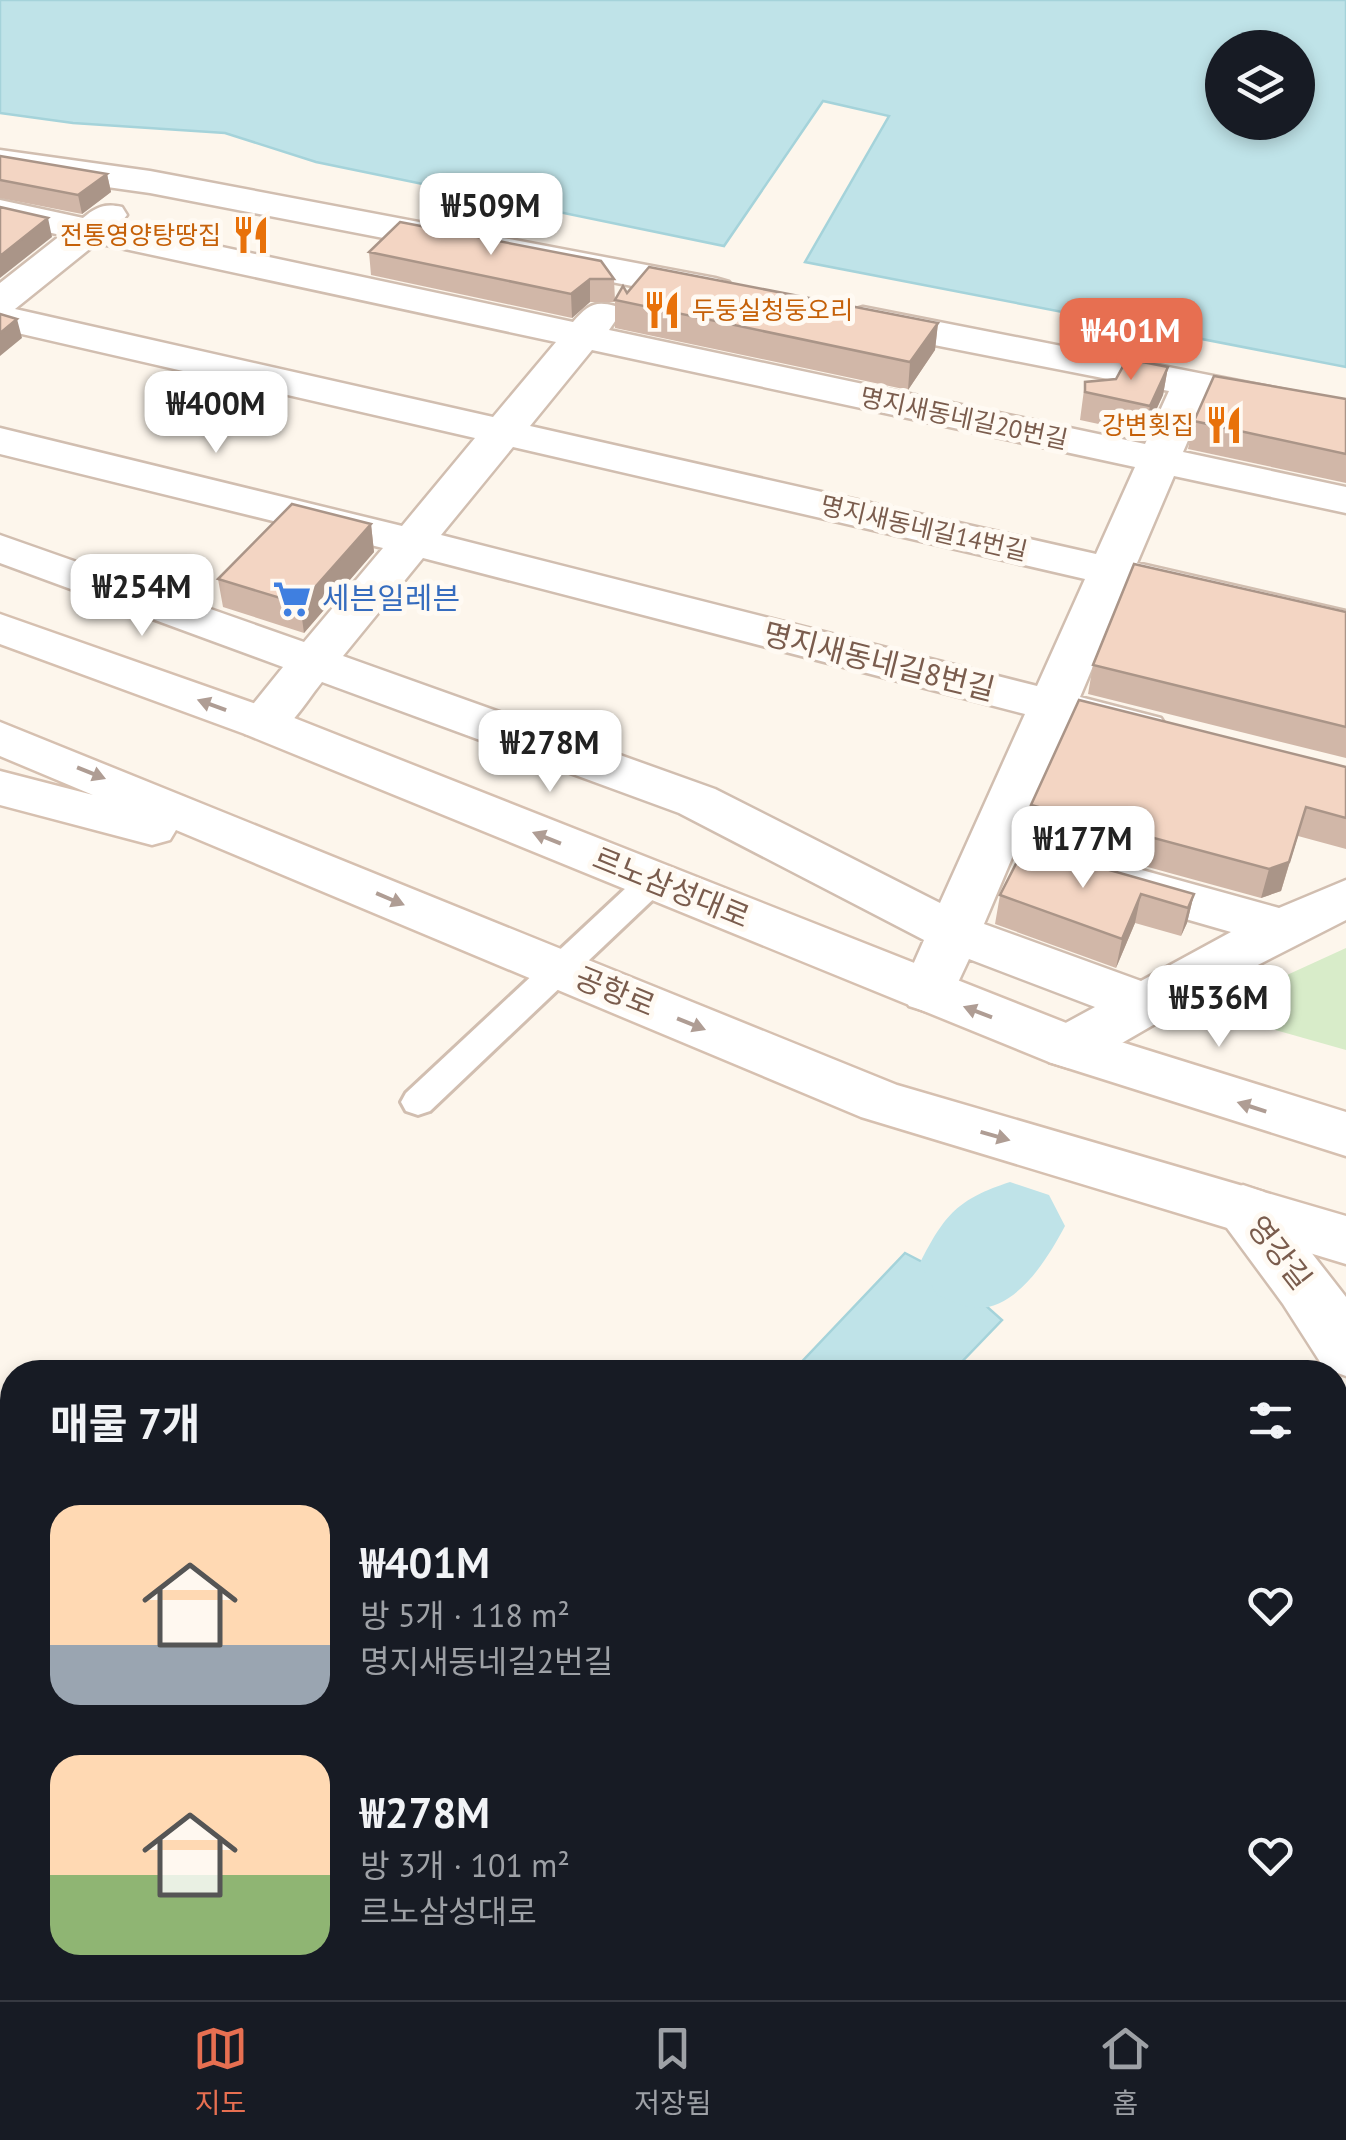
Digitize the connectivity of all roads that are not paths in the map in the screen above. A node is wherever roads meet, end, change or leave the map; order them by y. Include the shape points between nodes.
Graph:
1 (0, 160) edge
2 (150, 182) junction
3 (0, 211) edge
4 (91, 230) junction
5 (636, 274) junction
6 (751, 297) edge
7 (0, 302) edge
8 (828, 312) edge
9 (0, 317) edge
10 (582, 336) junction
11 (1192, 384) junction
12 (1346, 414) edge
13 (501, 432) junction
14 (0, 441) edge
15 (1159, 460) junction
16 (1346, 500) edge
17 (414, 542) junction
18 (0, 548) edge
19 (1111, 571) junction
20 (1346, 625) edge
21 (0, 628) edge
22 (311, 660) junction
23 (1053, 707) junction
24 (262, 722) junction
25 (0, 738) edge
26 (1181, 738) edge
27 (0, 788) edge
28 (992, 845) junction
29 (328, 874) junction
30 (653, 881) junction
31 (1346, 898) edge
32 (1285, 929) junction
33 (954, 933) junction
34 (561, 970) junction
35 (928, 992) junction
36 (1145, 1004) junction
37 (1069, 1047) junction
38 (418, 1102) dead end
39 (1346, 1134) edge
40 (1243, 1208) junction
41 (1346, 1240) edge
42 (1346, 1348) edge

1 - 2 street
2 - 4 street
2 - 5 street
3 - 4 street, 명지새동네길20번길
4 - 7 street
4 - 10 street, 명지새동네길20번길
5 - 6 street
5 - 10 street
8 - 11 street
9 - 13 street, 명지새동네길14번길
10 - 13 street
10 - 15 street, 명지새동네길20번길
11 - 12 street
11 - 15 street
13 - 17 street
13 - 19 street, 명지새동네길14번길
14 - 17 street, 명지새동네길8번길
15 - 16 street, 명지새동네길20번길
15 - 19 street
17 - 22 street
17 - 23 street, 명지새동네길8번길
18 - 22 street
19 - 20 street, 명지새동네길14번길
19 - 23 street
24 -> 21 street, 르노삼성대로
22 - 24 street
22 - 33 street via 696,801
23 - 26 street, 명지새동네길8번길
23 - 28 street
30 -> 24 street, 르노삼성대로
25 -> 29 street, 공항로
27 - 29 street
28 - 32 street
28 - 33 street
29 -> 34 street, 공항로
30 - 34 lane
30 - 35 street, 르노삼성대로
31 - 32 street
32 - 36 street
33 - 35 street
33 - 36 street
34 - 38 lane
34 -> 40 street, 공항로 via 880,1102
37 -> 35 street, 르노삼성대로
36 - 37 street
39 -> 37 street, 르노삼성대로
40 - 41 street
40 - 42 street, 영강길

